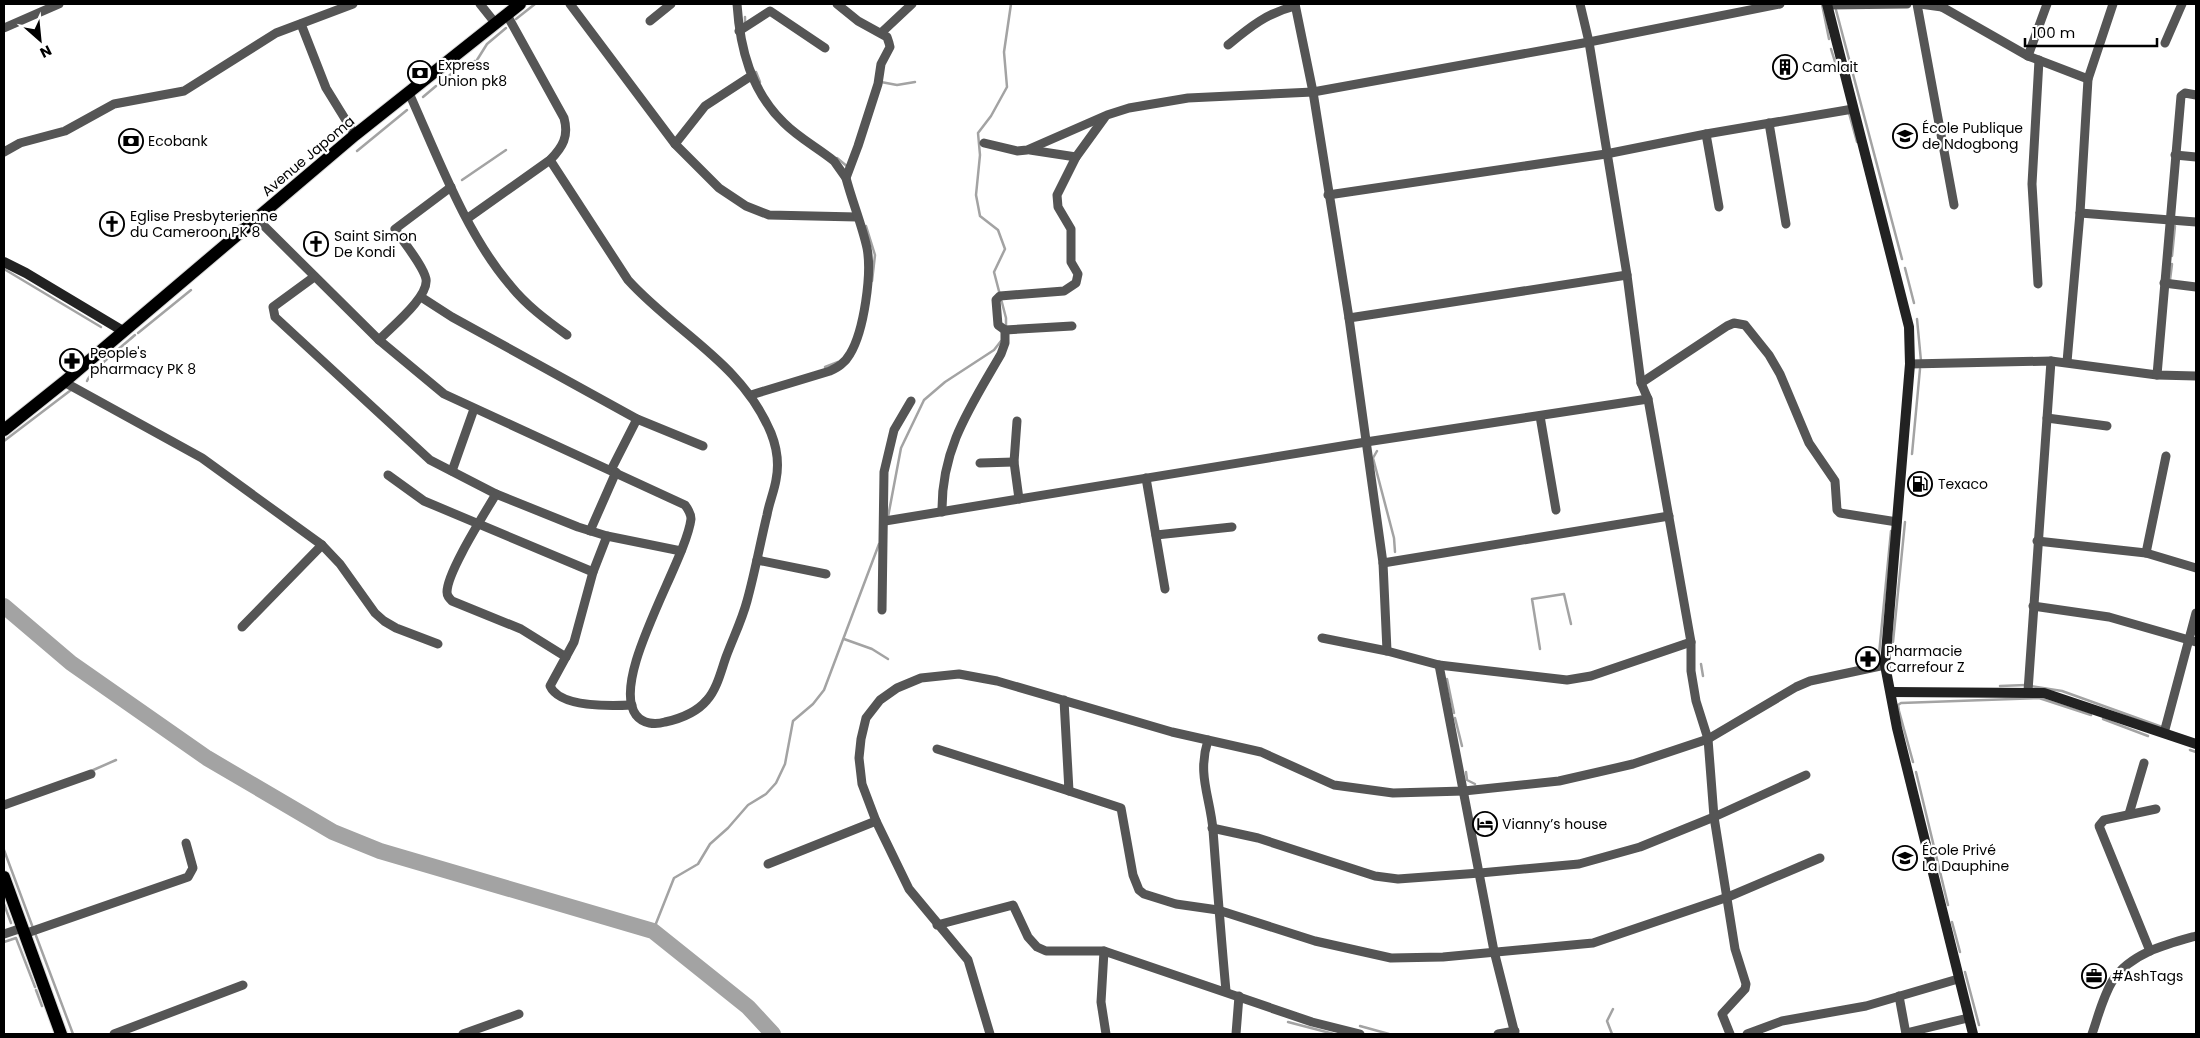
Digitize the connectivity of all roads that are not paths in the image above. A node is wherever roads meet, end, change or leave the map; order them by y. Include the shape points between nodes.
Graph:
1 (59, 4) edge
2 (353, 4) edge
3 (480, 4) edge
4 (520, 4) edge
5 (570, 4) edge
6 (671, 4) edge
7 (737, 4) edge
8 (838, 4) edge
9 (912, 4) edge
10 (1580, 4) edge
11 (1780, 4) edge
12 (1827, 4) edge
13 (1907, 4) edge
14 (1919, 4) edge
15 (2047, 4) edge
16 (2113, 4) edge
17 (2182, 4) edge
18 (1295, 5) edge
19 (1942, 6) edge
20 (507, 14) junction
21 (650, 21) dead end
22 (301, 24) junction
23 (496, 24) junction
24 (4, 28) edge
25 (739, 31) junction
26 (880, 33) junction
27 (1589, 42) junction
28 (2165, 43) dead end
29 (1228, 45) dead end
30 (824, 48) dead end
31 (2028, 56) junction
32 (2039, 60) junction
33 (751, 76) junction
34 (2088, 79) junction
35 (1313, 92) junction
36 (408, 93) junction
37 (2196, 95) edge
38 (1853, 109) junction
39 (1107, 115) junction
40 (1769, 123) junction
41 (1706, 134) junction
42 (355, 136) junction
43 (984, 143) dead end
44 (675, 144) junction
45 (1016, 150) junction
46 (4, 152) edge
47 (1606, 154) junction
48 (2175, 155) junction
49 (1076, 156) junction
50 (2196, 157) edge
51 (550, 160) junction
52 (846, 178) junction
53 (451, 187) junction
54 (1328, 195) junction
55 (1954, 205) dead end
56 (1720, 207) dead end
57 (2080, 213) junction
58 (856, 217) junction
59 (468, 218) junction
60 (257, 219) junction
61 (2170, 220) junction
62 (2196, 222) edge
63 (1786, 224) dead end
64 (4, 262) edge
65 (1627, 275) junction
66 (314, 277) junction
67 (2164, 283) junction
68 (2038, 284) dead end
69 (2196, 286) edge
70 (421, 297) junction
71 (1349, 318) junction
72 (1072, 326) dead end
73 (1005, 330) junction
74 (123, 332) junction
75 (567, 335) dead end
76 (379, 340) junction
77 (2051, 361) junction
78 (2067, 362) junction
79 (1910, 364) junction
80 (2157, 375) junction
81 (2196, 376) edge
82 (64, 382) junction
83 (1641, 383) junction
84 (751, 395) junction
85 (1648, 399) junction
86 (911, 400) dead end
87 (474, 409) junction
88 (1540, 416) junction
89 (2047, 418) junction
90 (637, 419) junction
91 (1017, 421) dead end
92 (2107, 426) dead end
93 (4, 430) edge
94 (1366, 442) junction
95 (703, 446) dead end
96 (2166, 456) dead end
97 (1014, 462) junction
98 (980, 463) dead end
99 (452, 471) junction
100 (614, 471) junction
101 (388, 476) dead end
102 (1146, 478) junction
103 (496, 494) junction
104 (1019, 499) junction
105 (1556, 510) dead end
106 (942, 512) junction
107 (1669, 516) junction
108 (884, 521) junction
109 (1897, 522) junction
110 (479, 524) junction
111 (1232, 527) dead end
112 (590, 531) junction
113 (1156, 535) junction
114 (607, 536) junction
115 (2037, 541) junction
116 (322, 546) junction
117 (681, 552) junction
118 (2146, 552) junction
119 (757, 560) junction
120 (1383, 563) junction
121 (2196, 568) edge
122 (593, 572) junction
123 (826, 574) dead end
124 (1165, 589) dead end
125 (2033, 606) junction
126 (882, 610) dead end
127 (2196, 613) edge
128 (242, 627) dead end
129 (1322, 638) dead end
130 (2192, 640) edge
131 (1691, 642) junction
132 (438, 644) dead end
133 (1387, 651) junction
134 (566, 657) junction
135 (1439, 665) junction
136 (1885, 665) junction
137 (2028, 691) junction
138 (1891, 692) junction
139 (1064, 700) junction
140 (632, 705) junction
141 (2164, 733) junction
142 (1708, 739) junction
143 (1208, 740) junction
144 (2196, 744) edge
145 (938, 749) dead end
146 (2144, 763) dead end
147 (91, 774) dead end
148 (1806, 775) dead end
149 (1069, 791) junction
150 (1464, 791) junction
151 (4, 806) edge
152 (2156, 809) dead end
153 (2129, 814) junction
154 (1714, 817) junction
155 (876, 821) junction
156 (1212, 828) junction
157 (186, 843) dead end
158 (1820, 858) dead end
159 (768, 864) dead end
160 (1480, 873) junction
161 (4, 877) edge
162 (1728, 897) junction
163 (1218, 910) junction
164 (937, 925) junction
165 (23, 931) junction
166 (4, 934) edge
167 (2196, 936) edge
168 (1104, 950) junction
169 (1494, 951) junction
170 (2150, 951) junction
171 (1958, 979) junction
172 (243, 985) dead end
173 (1226, 991) junction
174 (1239, 996) junction
175 (1899, 996) junction
176 (519, 1014) dead end
177 (1968, 1018) junction
178 (1515, 1033) edge
179 (61, 1034) edge
180 (114, 1034) edge
181 (464, 1034) edge
182 (990, 1034) edge
183 (1106, 1034) edge
184 (1236, 1034) edge
185 (1360, 1034) edge
186 (1498, 1034) edge
187 (1730, 1034) edge
188 (1747, 1034) edge
189 (1906, 1034) edge
190 (1972, 1034) edge
191 (2092, 1034) edge

1 - 24 street
2 - 22 street
3 - 23 street
4 - 20 main road, Avenue Japoma
5 - 44 street
6 - 21 street
7 - 25 street
8 - 26 street via 858,21
9 - 26 street
10 - 27 street
11 - 27 street
12 - 13 street
12 - 38 main road
14 - 19 street
14 - 55 street
15 - 31 street
16 - 34 street
17 - 28 street
18 - 29 street via 1257,21
18 - 35 street
19 - 31 street
20 - 23 main road, Avenue Japoma
20 - 51 street via 567,128 560,150
22 - 42 street via 326,88
22 - 46 street via 276,32 184,91 114,104 66,131 20,143
23 - 36 main road, Avenue Japoma
25 - 30 street via 766,12 774,12
25 - 33 street
26 - 52 street via 887,37 890,47 881,64 878,84
27 - 35 street
27 - 47 street
31 - 32 street
32 - 34 street
32 - 68 street via 2032,184
33 - 44 street via 705,106
33 - 52 street via 784,123 834,161
34 - 57 street
35 - 39 street via 1188,98
35 - 54 street
36 - 42 main road, Avenue Japoma
36 - 53 street
37 - 48 street via 2181,96
38 - 40 street
38 - 79 main road via 1907,314
39 - 45 street via 1036,148
39 - 49 street
40 - 41 street
40 - 63 street
41 - 47 street
41 - 56 street
42 - 60 main road, Avenue Japoma
43 - 45 street
44 - 58 street via 719,188 746,206 776,216
45 - 49 street
47 - 54 street
47 - 65 street
48 - 50 street
48 - 61 street
49 - 73 street via 1056,201 1070,224 1072,262 1078,274 1076,283 1064,291 998,298 998,325
51 - 59 street
51 - 84 street via 628,280 642,296 700,342
52 - 58 street
53 - 59 street
53 - 70 street via 395,229 424,274 426,287
54 - 71 street
57 - 61 street
57 - 78 street
58 - 84 street via 867,247 868,274 861,326 850,355 842,365 830,371
59 - 75 street via 488,255 510,285 535,312
60 - 66 street
60 - 74 main road, Avenue Japoma
61 - 62 street
61 - 67 street
64 - 74 main road
65 - 71 street
65 - 83 street
66 - 76 street
66 - 99 street via 273,307 275,317 417,450
67 - 69 street
67 - 80 street
70 - 76 street
70 - 90 street
71 - 94 street
72 - 73 street
73 - 106 street via 1001,354 954,440 942,486
74 - 82 main road, Avenue Japoma
76 - 87 street via 432,385
77 - 78 street
77 - 79 street
77 - 89 street
78 - 80 street
79 - 109 main road
80 - 81 street
82 - 93 main road, Avenue Japoma
82 - 116 street via 186,448 300,527
83 - 85 street
83 - 109 street via 1726,326 1734,323 1745,325 1776,367 1809,443 1835,481 1837,510
84 - 119 street via 770,432 777,458 776,480
85 - 88 street
85 - 107 street
86 - 108 street via 894,430 886,464 882,492
87 - 99 street
87 - 100 street
88 - 94 street
88 - 105 street
89 - 92 street
89 - 115 street
90 - 95 street
90 - 100 street
91 - 97 street
94 - 102 street
94 - 120 street
96 - 118 street
97 - 98 street
97 - 104 street
99 - 103 street
100 - 112 street
100 - 117 street via 685,505 690,511
101 - 110 street via 414,495
102 - 104 street
102 - 113 street
103 - 110 street
103 - 112 street
104 - 106 street
106 - 108 street
107 - 120 street
107 - 131 street
108 - 126 street
109 - 136 main road
110 - 122 street
110 - 134 street via 452,576 448,597 521,629
111 - 113 street
112 - 114 street
113 - 124 street
114 - 117 street
114 - 122 street
115 - 118 street
115 - 125 street
116 - 128 street
116 - 132 street via 384,621
117 - 140 street via 653,614 635,666
118 - 121 street
119 - 123 street
119 - 140 street via 746,603 716,685 707,700 687,714 657,724 644,722 635,715
120 - 133 street
122 - 134 street via 578,632
125 - 130 street via 2110,617
125 - 137 street
127 - 130 street
129 - 133 street
130 - 141 street
131 - 135 street via 1581,679
131 - 142 street via 1696,701
133 - 135 street
134 - 140 street via 550,683 552,690 588,706
135 - 150 street
136 - 138 main road
136 - 142 street via 1810,681
137 - 138 main road
137 - 141 main road via 2061,697
138 - 171 main road
139 - 143 street
139 - 149 street
139 - 155 street via 997,680 959,674 920,678 897,688 880,700 866,718 860,739 862,784
141 - 144 main road
142 - 150 street via 1634,764 1560,781
142 - 154 street
143 - 150 street via 1261,752 1334,785 1393,793
143 - 156 street via 1203,771
145 - 149 street
146 - 153 street
147 - 151 street
148 - 154 street
149 - 163 street via 1121,808 1133,875 1139,890 1176,904
150 - 160 street
152 - 153 street
153 - 170 street via 2104,820 2099,826
154 - 160 street via 1640,847 1584,863
154 - 162 street
155 - 159 street
155 - 164 street via 909,888
156 - 160 street via 1258,838 1375,876 1405,879
156 - 163 street
157 - 165 street via 193,868 188,876
158 - 162 street
160 - 169 street
161 - 165 main road
162 - 169 street via 1593,943
162 - 187 street via 1735,949 1746,984 1745,990 1722,1014
163 - 169 street via 1315,941 1380,957 1434,957
163 - 173 street
164 - 168 street via 1013,905 1022,927 1037,947 1046,952
164 - 182 street via 968,960
165 - 166 street
165 - 179 main road
167 - 170 street
168 - 173 street
168 - 183 street via 1101,1002
169 - 178 street
170 - 191 street via 2124,968 2112,982
171 - 175 street
171 - 177 main road
172 - 180 street
173 - 174 street
174 - 184 street
174 - 185 street via 1312,1022
175 - 188 street via 1851,1010 1782,1022
175 - 189 street
176 - 181 street
177 - 189 street
177 - 190 main road
178 - 186 street

